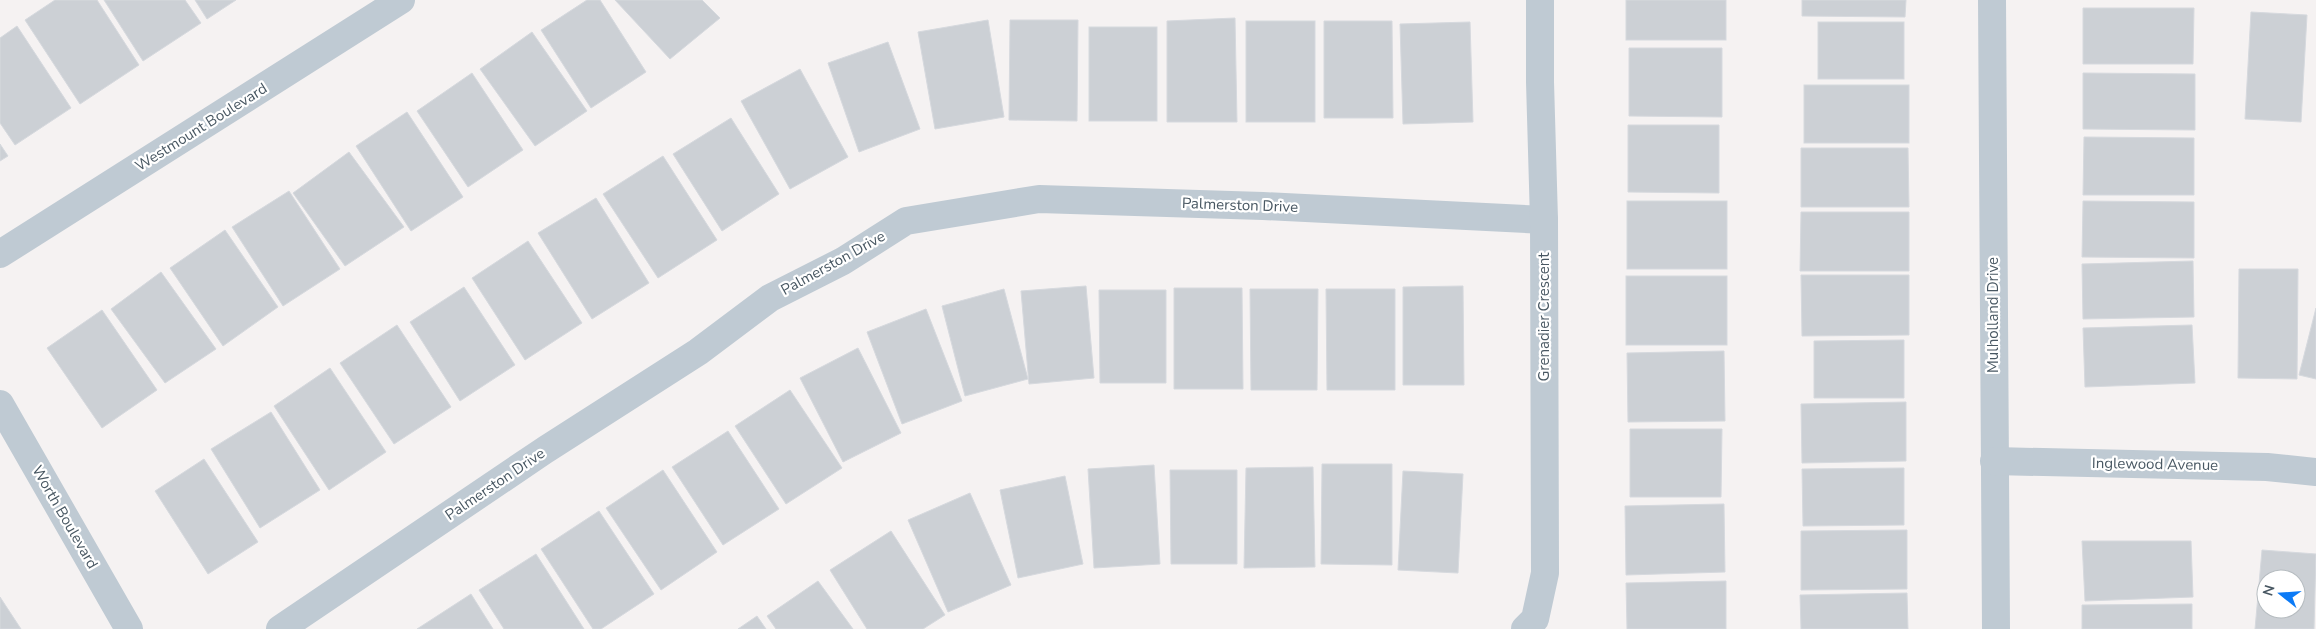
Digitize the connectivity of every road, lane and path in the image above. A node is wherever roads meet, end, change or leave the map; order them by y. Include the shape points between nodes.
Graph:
1 (401, 0) edge
2 (1540, 0) edge
3 (1992, 0) edge
4 (1544, 220) junction
5 (0, 254) edge
6 (0, 404) edge
7 (1994, 461) junction
8 (2316, 472) edge
9 (129, 629) edge
10 (280, 629) edge
11 (1525, 629) edge
12 (1996, 629) edge

1 - 5 street, Westmount Boulevard
2 - 4 street, Grenadier Crescent
3 - 7 street, Mulholland Drive
4 - 10 street, Palmerston Drive via 1039,199 906,221 843,261 770,298 698,352 545,450
4 - 11 street, Grenadier Crescent via 1545,573 1535,619
6 - 9 street, Worth Boulevard
7 - 8 street, Inglewood Avenue via 2267,467
7 - 12 street, Mulholland Drive

